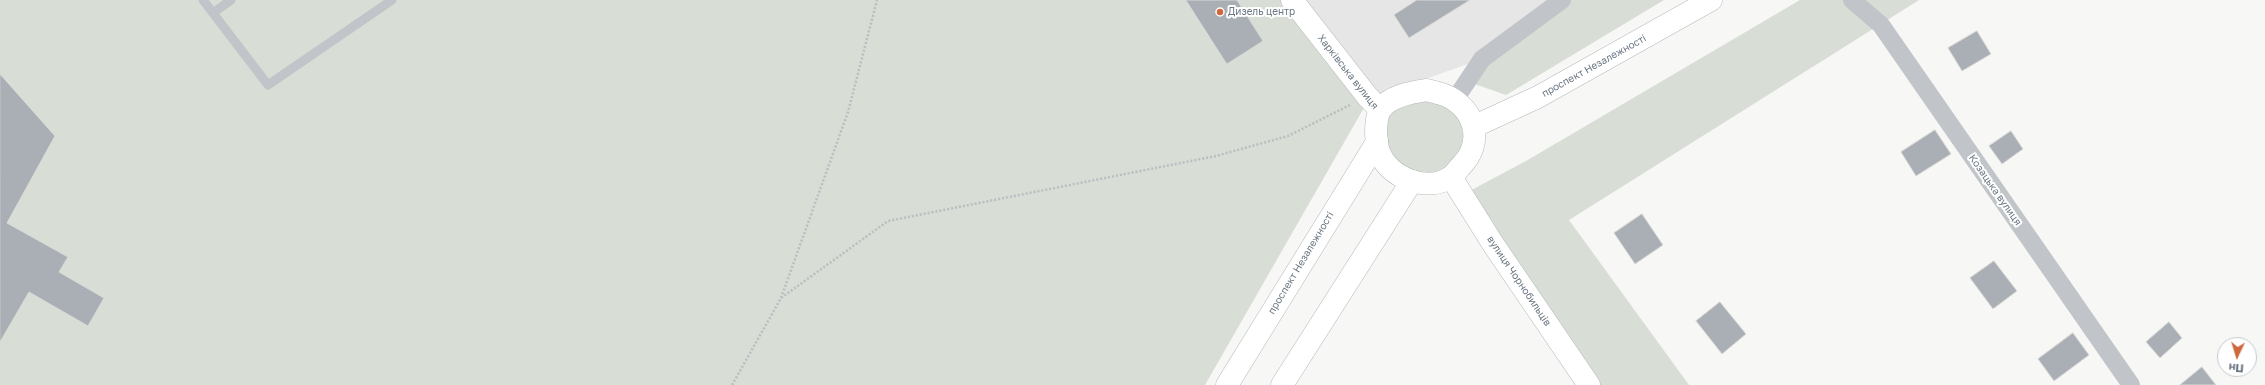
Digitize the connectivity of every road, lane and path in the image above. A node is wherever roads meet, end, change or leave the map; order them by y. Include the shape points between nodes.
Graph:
1 (203, 0) edge
2 (231, 0) edge
3 (392, 0) edge
4 (877, 0) edge
5 (1292, 0) edge
6 (1562, 0) edge
7 (1712, 0) edge
8 (1852, 0) edge
9 (213, 13) junction
10 (1454, 101) junction
11 (1373, 103) junction
12 (1475, 126) junction
13 (1377, 142) junction
14 (1451, 177) junction
15 (1412, 181) junction
16 (781, 298) junction
17 (732, 385) edge
18 (1227, 385) edge
19 (1282, 385) edge
20 (1589, 385) edge
21 (2131, 385) edge

1 - 9 lane
2 - 9 lane
3 - 9 lane via 268,85
4 - 16 path via 848,112
5 - 11 street, Харківська вулиця
6 - 10 street via 1482,59
7 - 12 street, проспект Незалежності via 1538,97
8 - 21 street, Козацька вулиця via 1881,26
10 - 11 street via 1427,90
10 - 12 street via 1463,106
11 - 13 street, Харківська вулиця
11 - 16 path via 1288,136 1216,156 888,221
12 - 14 street, Харківська вулиця via 1475,142 1467,160
13 - 15 street, Харківська вулиця via 1378,152 1386,165 1398,175
13 - 18 street, проспект Незалежності
14 - 15 street, Харківська вулиця via 1434,183
14 - 20 street, вулиця Чорнобильців via 1493,244
15 - 19 street
16 - 17 path

